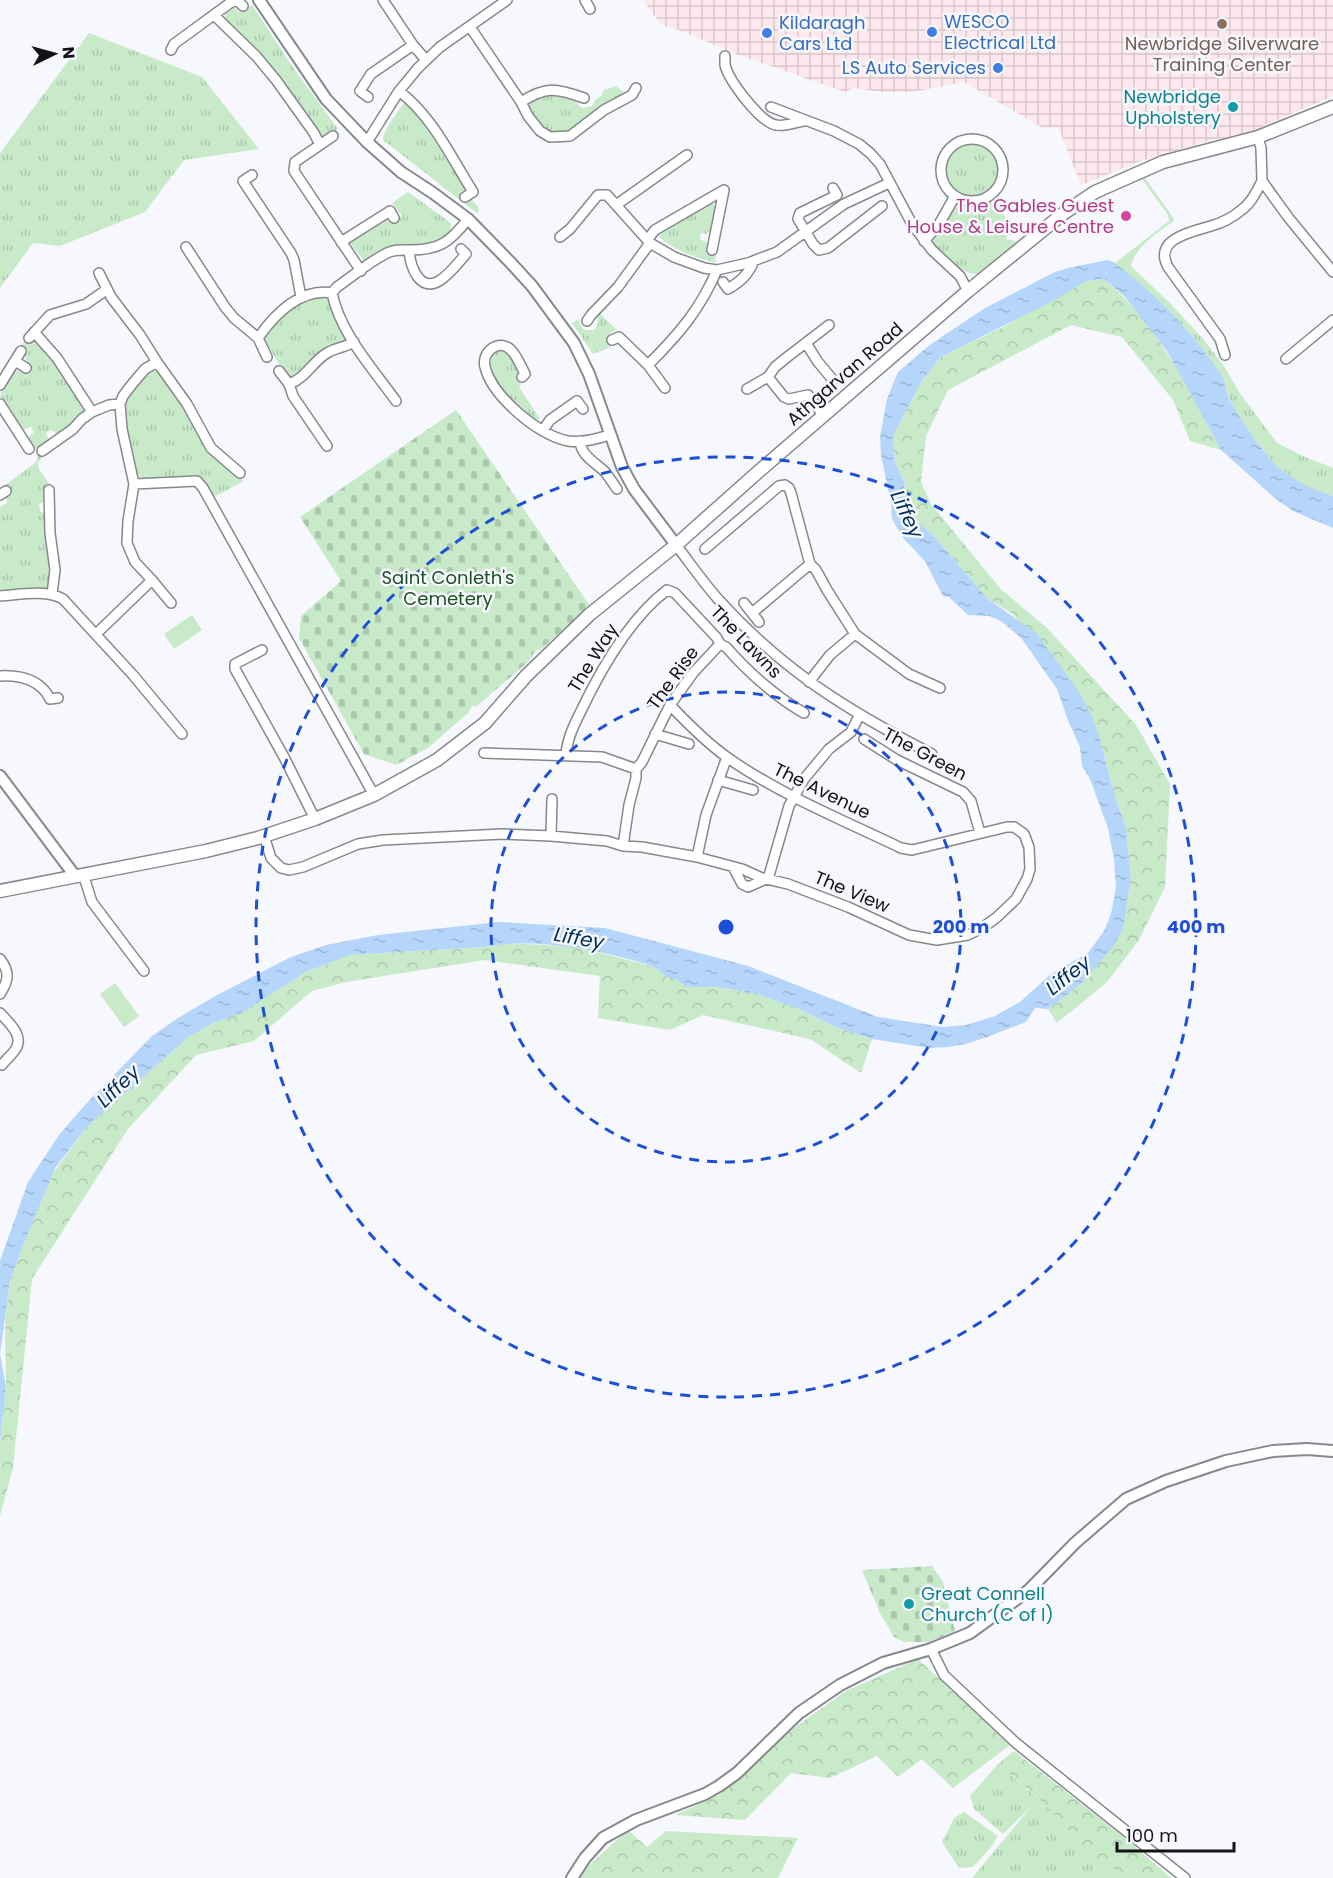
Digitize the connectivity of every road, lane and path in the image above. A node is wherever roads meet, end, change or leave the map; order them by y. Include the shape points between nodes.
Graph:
1 (259, 0) edge
2 (383, 0) edge
3 (507, 0) edge
4 (585, 0) edge
5 (493, 4) edge
6 (243, 6) dead end
7 (590, 9) dead end
8 (214, 15) junction
9 (470, 27) junction
10 (413, 45) junction
11 (171, 50) dead end
12 (725, 56) dead end
13 (426, 60) junction
14 (636, 88) dead end
15 (399, 91) junction
16 (368, 97) dead end
17 (584, 98) dead end
18 (521, 102) junction
19 (771, 107) dead end
20 (1333, 107) edge
21 (806, 120) junction
22 (333, 136) dead end
23 (1258, 137) junction
24 (367, 142) junction
25 (320, 145) junction
26 (687, 155) dead end
27 (252, 175) dead end
28 (1263, 181) junction
29 (889, 183) junction
30 (833, 188) dead end
31 (955, 196) junction
32 (465, 197) dead end
33 (616, 204) junction
34 (865, 205) dead end
35 (882, 206) dead end
36 (871, 214) junction
37 (394, 218) dead end
38 (468, 219) junction
39 (806, 232) junction
40 (560, 237) dead end
41 (703, 237) dead end
42 (714, 240) junction
43 (649, 241) junction
44 (924, 241) junction
45 (341, 242) junction
46 (186, 247) dead end
47 (461, 249) dead end
48 (408, 250) junction
49 (712, 250) dead end
50 (754, 261) junction
51 (717, 270) junction
52 (361, 271) junction
53 (1333, 272) edge
54 (99, 273) dead end
55 (723, 282) dead end
56 (106, 290) junction
57 (968, 291) junction
58 (332, 293) junction
59 (301, 297) junction
60 (1333, 320) edge
61 (587, 321) dead end
62 (829, 325) dead end
63 (258, 338) junction
64 (612, 340) dead end
65 (354, 342) junction
66 (806, 343) junction
67 (1226, 348) dead end
68 (21, 351) dead end
69 (267, 357) dead end
70 (1287, 359) dead end
71 (15, 361) junction
72 (157, 362) junction
73 (648, 364) junction
74 (26, 368) dead end
75 (279, 371) dead end
76 (522, 376) dead end
77 (768, 377) junction
78 (829, 379) dead end
79 (289, 384) junction
80 (0, 385) edge
81 (665, 388) dead end
82 (747, 389) dead end
83 (396, 401) dead end
84 (0, 404) edge
85 (120, 404) junction
86 (583, 409) dead end
87 (92, 412) junction
88 (824, 416) junction
89 (543, 430) junction
90 (32, 431) dead end
91 (49, 431) dead end
92 (609, 435) junction
93 (22, 438) junction
94 (55, 441) junction
95 (221, 441) dead end
96 (580, 441) junction
97 (327, 446) dead end
98 (211, 448) junction
99 (29, 449) dead end
100 (42, 451) dead end
101 (240, 473) dead end
102 (134, 484) junction
103 (617, 489) dead end
104 (49, 490) dead end
105 (737, 507) dead end
106 (745, 515) junction
107 (676, 545) junction
108 (705, 549) dead end
109 (810, 564) junction
110 (152, 579) junction
111 (668, 590) joint
112 (52, 594) junction
113 (0, 596) edge
114 (171, 603) dead end
115 (744, 603) dead end
116 (752, 613) junction
117 (759, 622) dead end
118 (96, 634) junction
119 (855, 634) junction
120 (720, 644) junction
121 (262, 650) dead end
122 (935, 673) dead end
123 (0, 676) edge
124 (809, 682) junction
125 (930, 683) junction
126 (940, 688) dead end
127 (799, 696) dead end
128 (51, 702) dead end
129 (670, 705) junction
130 (793, 706) junction
131 (804, 713) dead end
132 (859, 716) junction
133 (182, 734) dead end
134 (655, 734) junction
135 (864, 739) dead end
136 (689, 744) dead end
137 (874, 747) junction
138 (484, 753) dead end
139 (932, 754) dead end
140 (566, 755) junction
141 (869, 756) dead end
142 (727, 758) junction
143 (636, 769) junction
144 (0, 776) edge
145 (717, 780) junction
146 (753, 790) dead end
147 (374, 795) junction
148 (794, 796) junction
149 (552, 799) dead end
150 (315, 819) junction
151 (981, 833) junction
152 (264, 836) junction
153 (551, 836) junction
154 (623, 846) junction
155 (697, 857) junction
156 (733, 867) junction
157 (79, 875) junction
158 (767, 879) junction
159 (0, 891) edge
160 (0, 958) edge
161 (144, 971) dead end
162 (0, 994) edge
163 (0, 1013) edge
164 (2, 1065) dead end
165 (1333, 1451) edge
166 (931, 1649) junction
167 (572, 1878) edge
168 (1185, 1878) edge

1 - 24 street via 326,99
2 - 10 street
3 - 5 street
4 - 7 street
5 - 9 street
6 - 8 street via 237,0
8 - 11 street
8 - 25 street via 276,80
9 - 13 street
9 - 18 street
10 - 13 street
10 - 16 street via 371,74 360,91
12 - 21 street via 731,79 763,118 782,126
13 - 15 street
14 - 18 street via 570,136 550,137 540,132
15 - 24 street
15 - 32 street via 434,128 473,192
17 - 18 street via 551,89
19 - 21 street
20 - 23 main road, Athgarvan Road
21 - 29 street via 859,144 880,164
22 - 25 street
23 - 28 street
23 - 57 main road, Athgarvan Road via 1163,162 1095,192
24 - 38 street via 401,172
25 - 45 street via 295,162 294,171
26 - 33 street
27 - 59 street via 243,181 291,253
28 - 53 street
28 - 67 street via 1240,212 1169,243 1164,260
29 - 39 street via 844,204
29 - 44 street
30 - 39 street via 837,195 800,213 798,219
31 - 31 street via 943,182 941,163 945,154 960,141 988,143 1001,158 999,186 976,201
31 - 44 street via 938,226
33 - 40 street via 607,195 598,195
33 - 43 street
34 - 36 street
35 - 36 street
36 - 39 street via 822,250
37 - 45 street via 390,211
38 - 48 street via 443,245
38 - 92 street via 532,286 574,343
39 - 50 street via 777,252
41 - 42 street
42 - 43 street via 723,190 655,230
42 - 49 street
43 - 51 street via 674,257
43 - 61 street via 618,287
44 - 57 street via 960,276
45 - 52 street
46 - 63 street via 225,307
47 - 48 street via 466,254 440,281 432,284 425,283 412,270
48 - 52 street via 386,253
50 - 51 street
50 - 55 street via 750,272 728,289
51 - 73 street via 689,321
52 - 58 street
54 - 56 street
56 - 72 street
56 - 87 street via 86,304 50,315 32,335 57,358
57 - 88 main road, Athgarvan Road
58 - 59 street
58 - 65 street
59 - 63 street
60 - 70 street
62 - 66 street
63 - 69 street
64 - 73 street via 619,336
65 - 79 street via 328,353
65 - 83 street
66 - 77 street
66 - 78 street
68 - 71 street
71 - 74 street
71 - 80 street
72 - 85 street via 132,383
72 - 98 street
73 - 81 street
75 - 79 street
76 - 89 street via 525,374 510,349 504,346 487,352 484,365 497,390 508,404
77 - 82 street
77 - 88 street via 784,397 808,395
79 - 97 street
84 - 93 street
85 - 87 street
85 - 102 street
86 - 89 street via 577,401 550,420
87 - 94 street
88 - 107 main road, Athgarvan Road
89 - 96 street via 568,441
90 - 93 street
91 - 94 street
92 - 96 street
92 - 107 street via 634,489
93 - 99 street
94 - 100 street
95 - 98 street
96 - 103 street via 584,453
98 - 101 street
102 - 110 street via 127,543 135,562
102 - 147 street via 197,481 203,488 209,509
104 - 112 street via 44,506 55,570
105 - 106 street
106 - 108 street
106 - 109 street via 779,486 789,488
107 - 124 street via 744,626
107 - 147 main road, Athgarvan Road via 588,615 484,723 437,760
109 - 116 street
109 - 119 street
110 - 114 street
110 - 118 street
111 - 120 street, The Lawns via 680,597
111 - 140 street, The Way via 616,647 572,730
112 - 113 street
112 - 118 street via 69,604
115 - 116 street
116 - 117 street
118 - 133 street via 175,716
119 - 124 street via 830,655
119 - 125 street via 909,674
120 - 129 street, The Rise
120 - 130 street, The Lawns via 761,684
121 - 150 street via 235,664 235,669
122 - 125 street
123 - 128 street via 33,680
124 - 132 street
125 - 126 street
127 - 130 street
129 - 134 street, The Rise
129 - 142 street, The Avenue
130 - 131 street, The Lawns
132 - 139 street
132 - 148 street via 851,732 816,763
134 - 136 street, The Rise
134 - 143 street, The Rise
135 - 137 street, The Green
137 - 141 street
137 - 151 street, The Green via 963,792 971,801
138 - 140 street via 504,748
140 - 143 street via 602,757
142 - 145 street
142 - 148 street, The Avenue
143 - 154 street, The Rise
144 - 157 street
145 - 146 street
145 - 155 street
147 - 150 main road, Athgarvan Road
148 - 151 street, The Avenue via 907,849
148 - 158 street
149 - 153 street
150 - 152 main road, Athgarvan Road
151 - 158 street, The View via 1007,827 1019,830 1029,848 1030,869 1016,899 1006,909 982,928 960,936 937,940 909,935 848,907
152 - 153 street, The View via 271,858 289,870 358,844 383,840 484,834
152 - 157 main road, Athgarvan Road
153 - 154 street, The View
154 - 155 street, The View
155 - 156 street, The View
156 - 158 street, The View
156 - 158 street via 744,886
157 - 159 main road, Athgarvan Road
157 - 161 street via 92,902
160 - 162 street via 8,973
163 - 164 street via 15,1029 18,1040 15,1051
165 - 166 street via 1273,1451 1226,1461 1166,1480 1126,1499 1029,1590 970,1633
166 - 167 street via 883,1664 840,1685 799,1713 719,1786 603,1838
166 - 168 street via 944,1675 1016,1743

